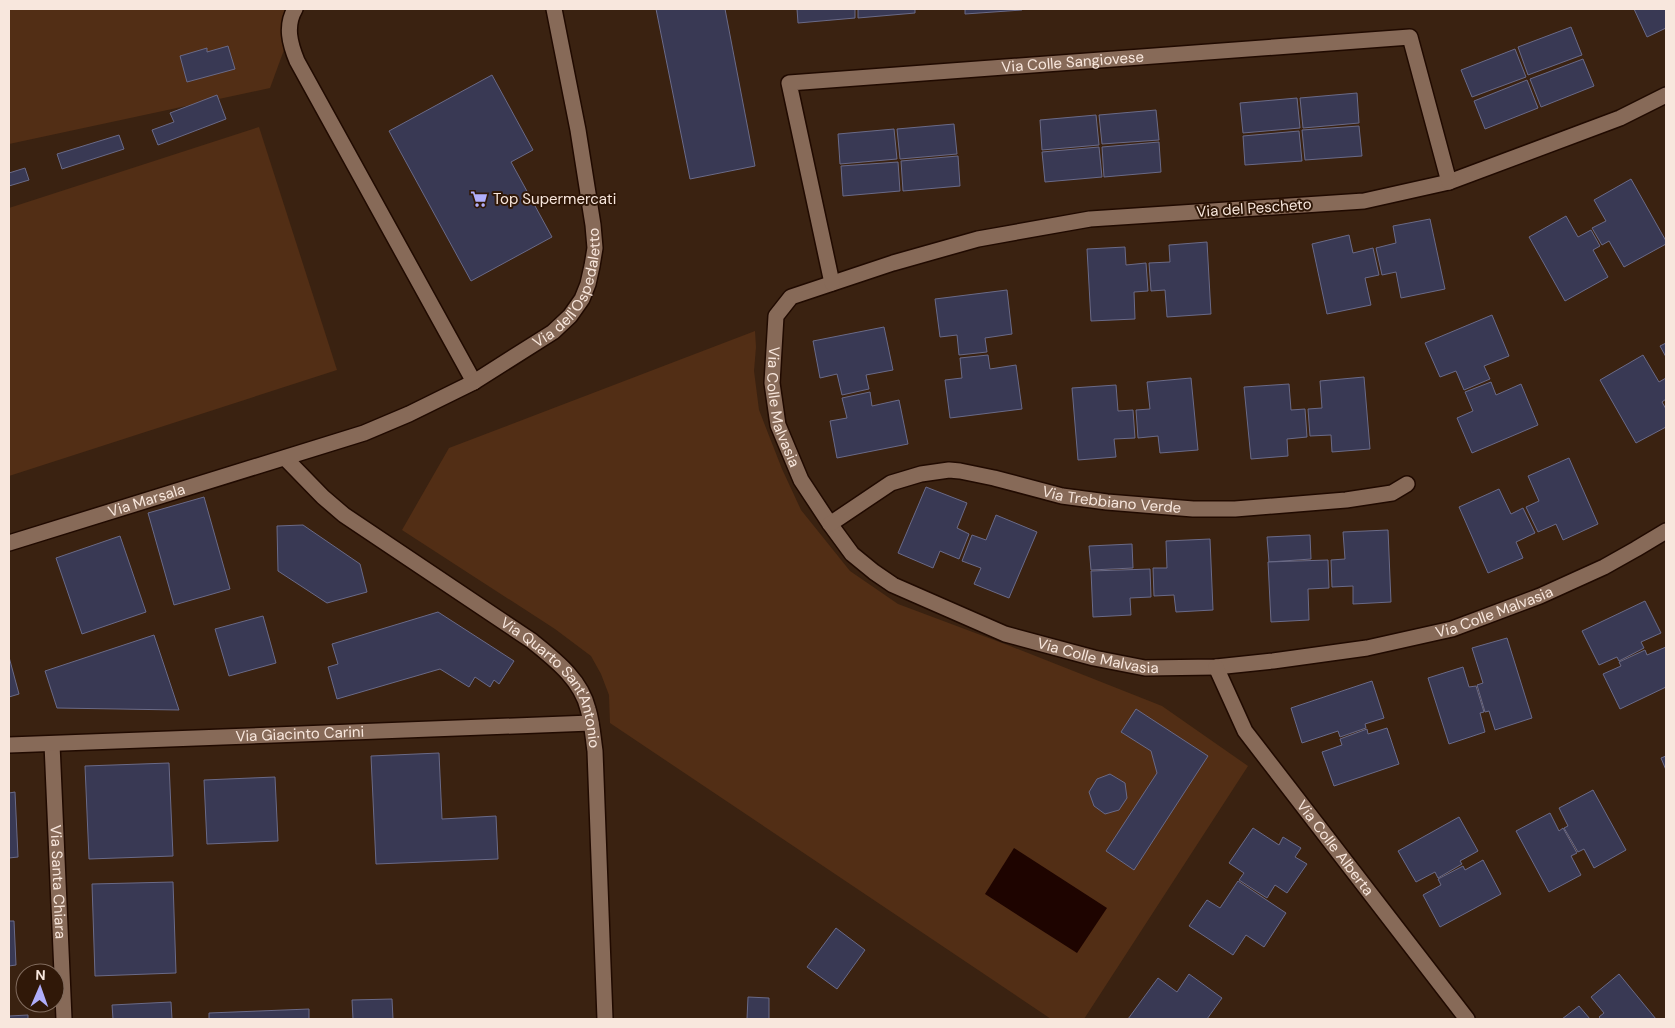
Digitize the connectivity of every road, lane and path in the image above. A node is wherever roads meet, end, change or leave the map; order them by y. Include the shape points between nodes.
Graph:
1 (295, 9) edge
2 (554, 9) edge
3 (1666, 95) edge
4 (1449, 182) junction
5 (832, 283) junction
6 (474, 382) junction
7 (285, 458) junction
8 (1407, 484) dead end
9 (830, 524) junction
10 (1666, 531) edge
11 (9, 543) edge
12 (1216, 667) junction
13 (591, 723) junction
14 (52, 744) junction
15 (9, 746) edge
16 (64, 1019) edge
17 (606, 1019) edge
18 (1467, 1019) edge

1 - 6 street via 289,22 289,35 297,61
2 - 6 street, Via dell'Ospedaletto via 592,206 595,248 590,275 582,299 553,332
3 - 4 street, Via del Pescheto via 1620,118
4 - 5 street, Via del Pescheto via 1364,201 1090,219 978,239
4 - 5 street, Via Colle Sangiovese via 1410,36 789,84
5 - 9 street, Via Colle Malvasia via 792,297 776,316 772,383 778,424 802,480
6 - 7 street, Via dell'Ospedaletto via 364,433
7 - 11 street, Via Marsala
7 - 13 street, Via Quarto Sant'Antonio via 344,515 546,652 580,689
8 - 9 street, Via Trebbiano Verde via 1392,493 1346,500 1193,509 1062,496 969,472 949,470 891,483
9 - 12 street, Via Colle Malvasia via 852,554 893,586 1005,634 1145,668
10 - 12 street, Via Colle Malvasia via 1604,567 1452,629 1343,652
12 - 18 street, Via Colle Alberta via 1245,732
13 - 14 street, Via Giacinto Carini
13 - 17 street, Via Quarto Sant'Antonio via 596,751
14 - 15 street, Via Giacinto Carini
14 - 16 street, Via Santa Chiara

